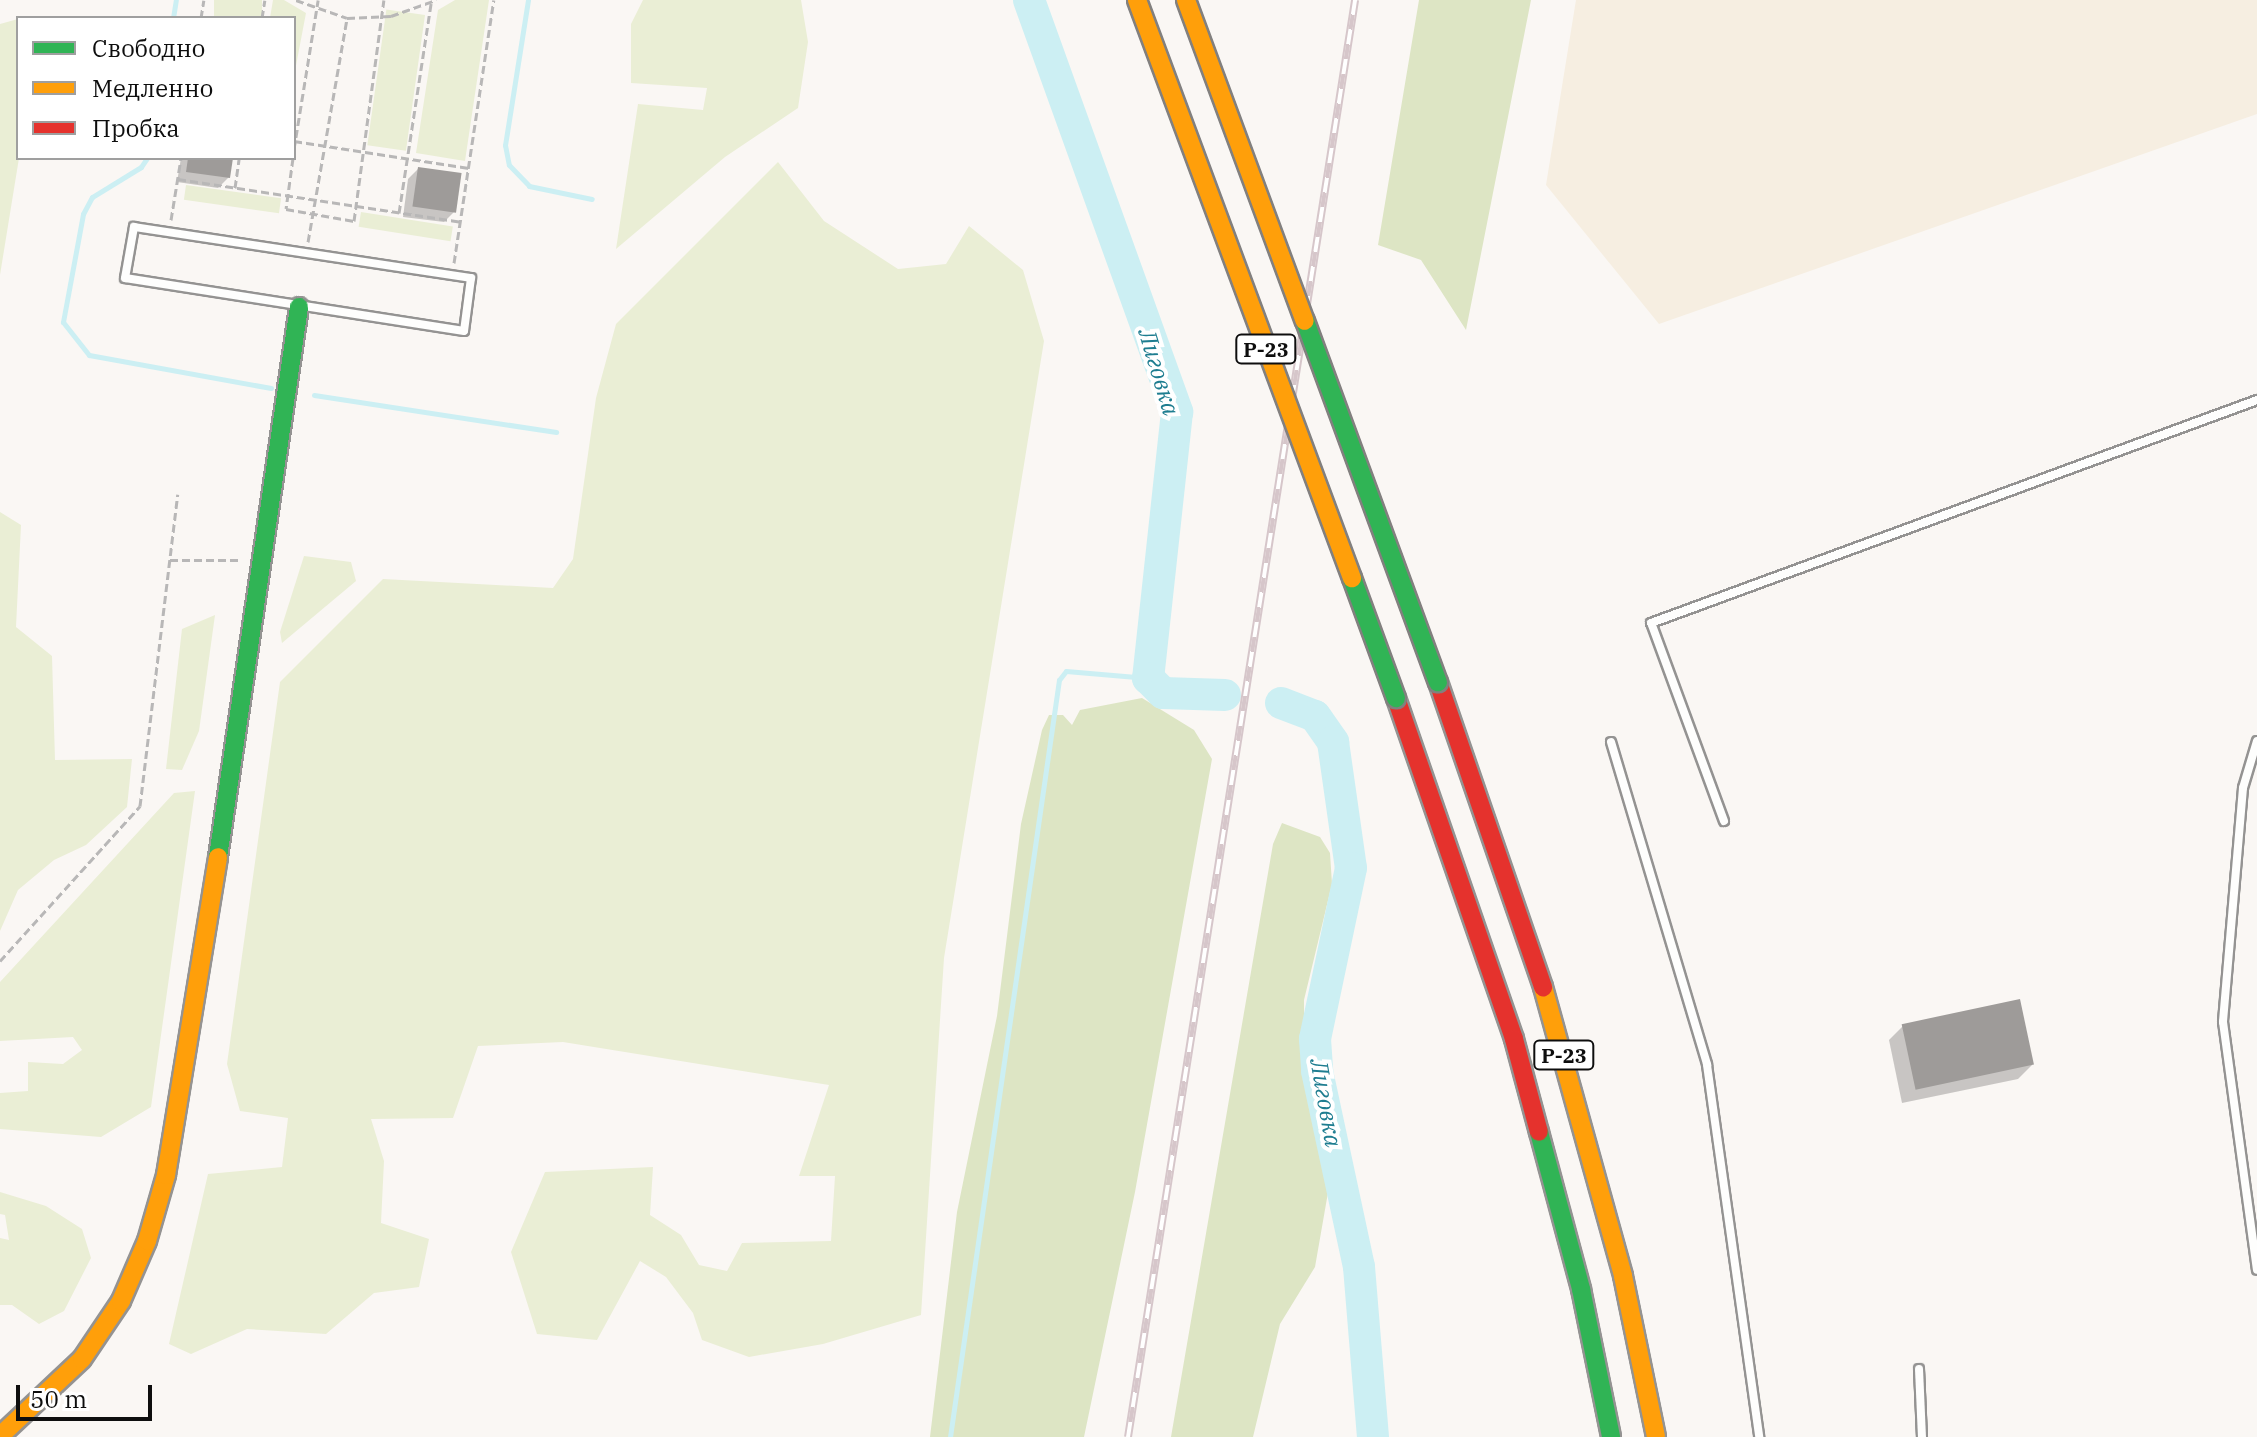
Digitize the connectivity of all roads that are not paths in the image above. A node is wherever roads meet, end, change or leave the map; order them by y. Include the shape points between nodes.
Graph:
1 (1137, 0) edge
2 (1186, 0) edge
3 (299, 307) junction
4 (2257, 400) edge
5 (2257, 741) edge
6 (1611, 742) dead end
7 (1724, 821) dead end
8 (2257, 1270) edge
9 (1919, 1369) dead end
10 (0, 1436) edge
11 (1611, 1437) edge
12 (1656, 1437) edge
13 (1759, 1437) edge
14 (1922, 1437) edge

1 - 11 main road, Р-23, bridge via 1396,698 1514,1039 1581,1289
2 - 12 main road, Р-23, bridge via 1508,878 1588,1136
3 - 3 lane via 125,278 134,227 471,278 464,331
3 - 10 main road via 182,1094 147,1241 121,1301 82,1359
4 - 7 lane via 1651,623
5 - 8 lane via 2243,788 2223,1022
6 - 13 lane via 1707,1065
9 - 14 lane

